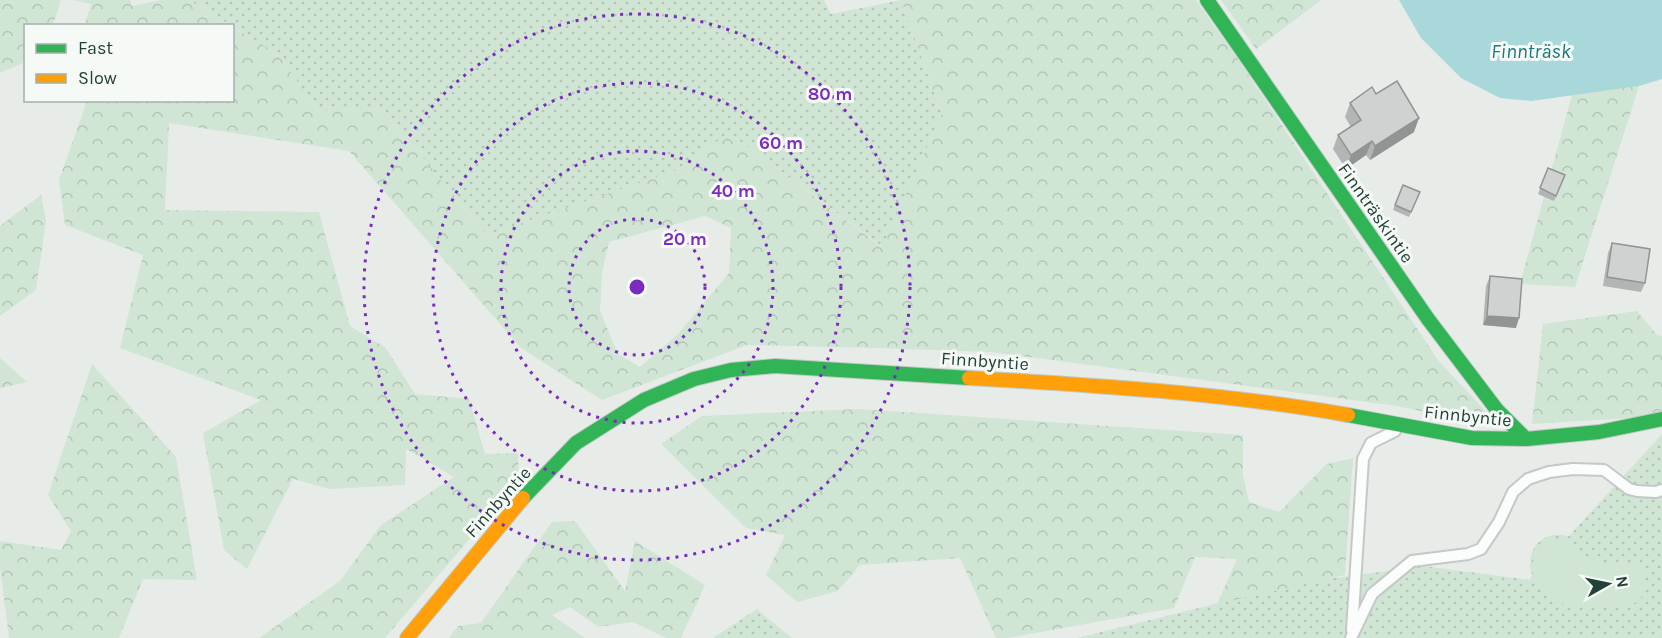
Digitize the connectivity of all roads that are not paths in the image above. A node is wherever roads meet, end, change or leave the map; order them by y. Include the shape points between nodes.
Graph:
1 (1207, 0) edge
2 (1662, 419) edge
3 (1403, 426) junction
4 (1526, 439) junction
5 (1662, 490) edge
6 (407, 638) edge
7 (1351, 638) edge

1 - 4 street, Finnträskintie via 1428,319 1497,410
2 - 4 street, Finnbyntie via 1599,432
3 - 4 street, Finnbyntie via 1472,438
3 - 6 street, Finnbyntie via 1290,405 1183,394 775,366 731,370 694,379 644,400 576,443 527,494
3 - 7 lane via 1371,443 1363,459
5 - 7 lane via 1629,489 1604,470 1573,469 1528,479 1512,492 1481,549 1412,561 1372,594

